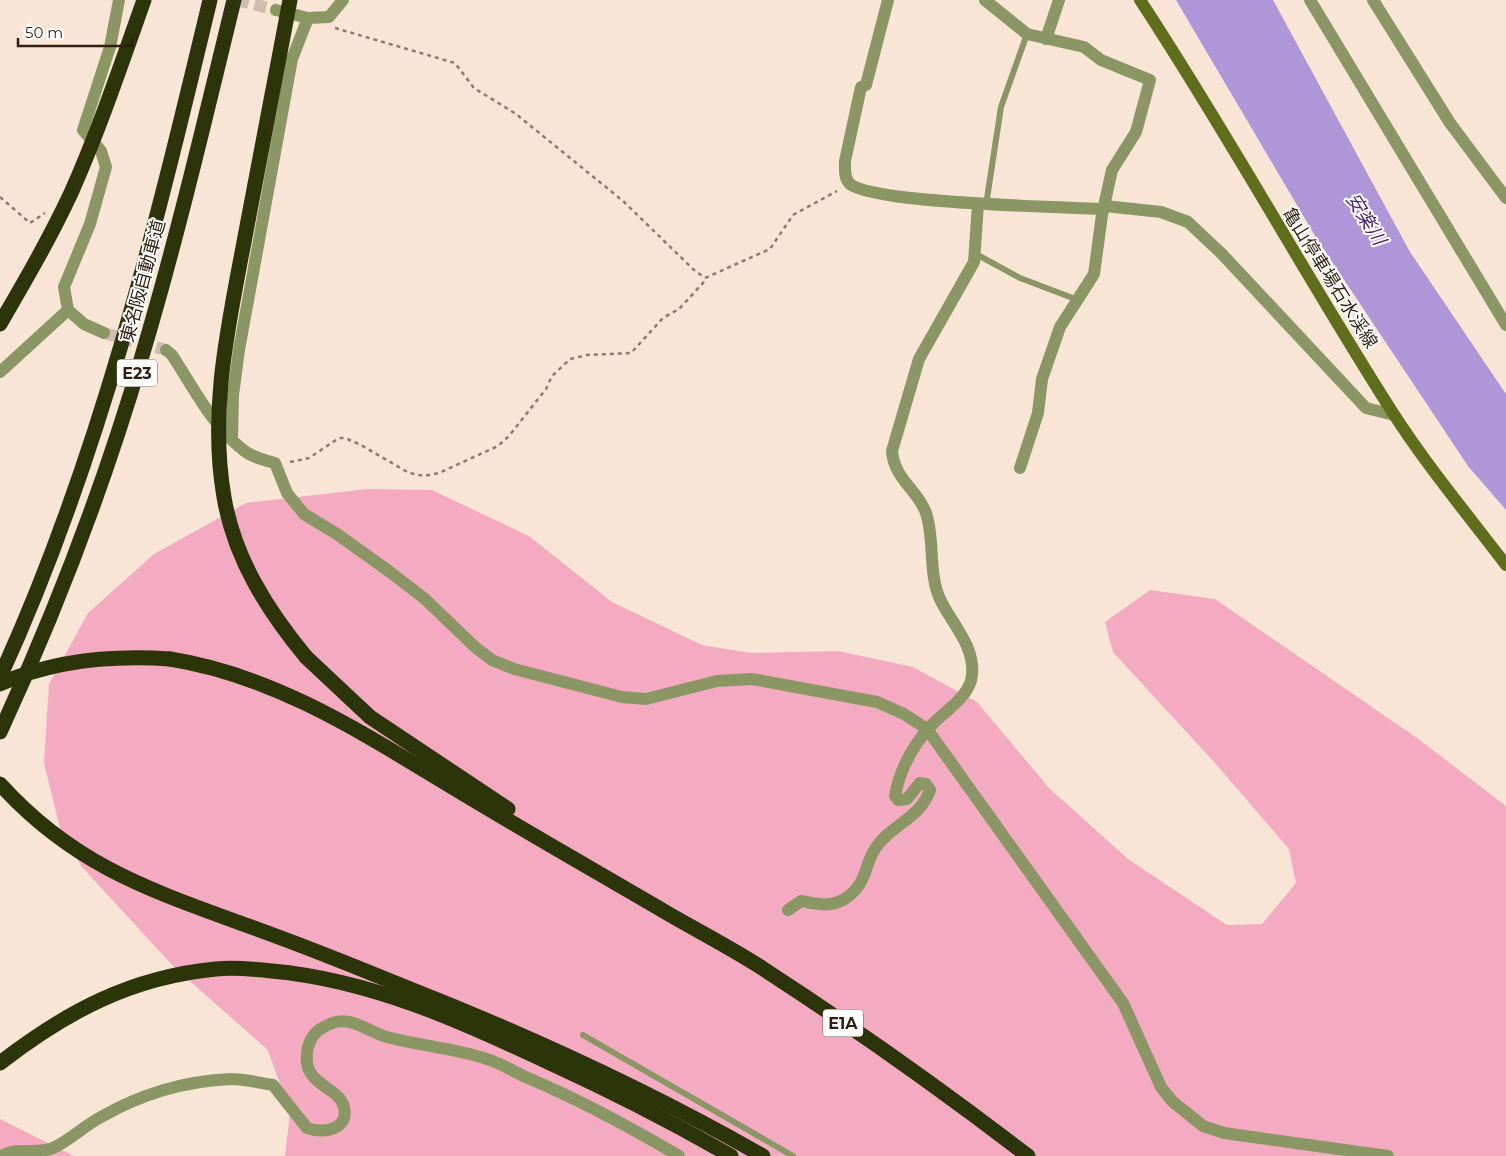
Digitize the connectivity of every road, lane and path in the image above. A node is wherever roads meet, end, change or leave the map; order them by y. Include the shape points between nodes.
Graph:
1 (119, 0) edge
2 (144, 0) edge
3 (210, 0) edge
4 (234, 0) edge
5 (290, 0) edge
6 (343, 0) edge
7 (888, 0) edge
8 (984, 0) edge
9 (1059, 0) edge
10 (1140, 0) edge
11 (1310, 0) edge
12 (1373, 0) edge
13 (276, 10) tunnel mouth
14 (329, 17) junction
15 (308, 18) junction
16 (1027, 34) junction
17 (1046, 39) junction
18 (849, 184) junction
19 (0, 197) edge
20 (1506, 198) edge
21 (982, 205) junction
22 (1104, 208) junction
23 (47, 211) dead end
24 (976, 254) junction
25 (705, 278) junction
26 (1078, 300) junction
27 (68, 310) junction
28 (0, 324) edge
29 (1506, 325) edge
30 (104, 333) tunnel mouth
31 (166, 350) tunnel mouth
32 (0, 372) edge
33 (1394, 415) junction
34 (232, 439) junction
35 (275, 463) junction
36 (1020, 468) dead end
37 (1506, 565) edge
38 (0, 677) edge
39 (0, 684) edge
40 (928, 729) junction
41 (0, 732) edge
42 (0, 784) edge
43 (649, 902) junction
44 (788, 910) dead end
45 (583, 1035) dead end
46 (0, 1063) edge
47 (2, 1156) edge
48 (679, 1156) edge
49 (731, 1156) edge
50 (763, 1156) edge
51 (793, 1156) edge
52 (1028, 1156) edge
53 (1388, 1156) edge

1 - 27 street via 110,47 83,130 101,151 106,167 90,224 64,287
2 - 28 highway, bridge via 70,194
3 - 38 highway, 東名阪自動車道 / E23 via 120,350 65,520
4 - 41 highway, 東名阪自動車道 / E23 via 170,253 117,438 59,597
5 - 43 highway, bridge via 224,353 217,428 224,499 245,566 271,611 306,658 370,717
6 - 14 street
7 - 18 street via 866,85 861,87 845,161
8 - 16 street
9 - 17 street
10 - 33 main road, 亀山停車場石水渓線
11 - 29 street
12 - 20 street via 1450,123
13 - 15 street
14 - 15 street
14 - 25 path via 329,26 455,64 474,88 516,114 623,201
15 - 34 street via 292,59 242,331 233,395
16 - 17 street
16 - 21 lane via 1001,107
17 - 22 street via 1084,47 1101,60 1150,80 1136,132 1112,170
18 - 21 street via 880,194
18 - 25 path via 793,215 770,249
19 - 23 path via 30,223
21 - 22 street
21 - 24 street
22 - 26 street via 1094,274
22 - 33 street via 1161,212 1188,222 1366,408
24 - 26 lane via 1020,278
24 - 40 street via 919,359 892,451 900,478 926,512 940,598 963,638 972,665 970,686
25 - 35 path via 704,283 678,309 653,328 636,350 621,355 587,355 570,359 552,376 546,389 510,436 498,446 439,473 424,476 410,473 345,438 339,438 309,458
26 - 36 street via 1060,327 1047,363 1036,421
27 - 30 street via 84,324
27 - 32 street
31 - 34 street via 211,415
33 - 37 main road, 亀山停車場石水渓線
34 - 35 street via 243,450
35 - 40 street via 287,492 304,514 338,534 425,599 492,660 514,669 622,697 646,699 717,681 752,679 876,702
39 - 43 highway, bridge via 53,666 115,657 170,659 231,672 310,705 372,739
40 - 44 street via 916,744 895,796 903,801 920,783 926,784 930,790 921,807 874,849 861,883 846,898 817,905 800,901
40 - 53 street via 1119,996 1152,1071 1172,1101 1203,1126 1224,1133
42 - 50 highway via 25,811 67,845 123,876 182,902 509,1028 708,1124
43 - 52 highway, E1A via 760,967 861,1035
45 - 51 lane
46 - 49 highway via 52,1025 123,989 164,977 217,969 287,972 357,985 490,1034 605,1089
47 - 48 street via 9,1151 42,1152 54,1147 99,1117 153,1093 233,1079 273,1085 307,1128 329,1130 341,1122 344,1106 312,1077 307,1055 316,1032 338,1021 356,1024 386,1037 488,1059 564,1092

